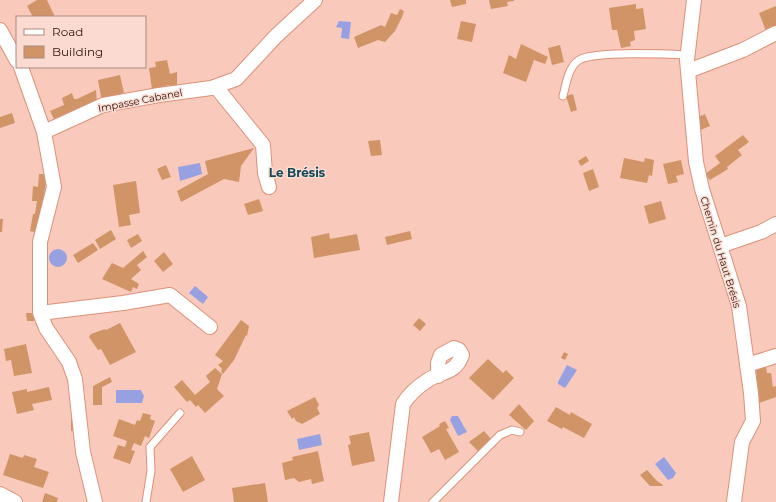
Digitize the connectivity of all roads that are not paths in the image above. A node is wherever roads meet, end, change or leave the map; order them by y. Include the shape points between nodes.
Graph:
1 (315, 0) edge
2 (694, 0) edge
3 (0, 30) edge
4 (776, 33) edge
5 (688, 54) junction
6 (16, 58) edge
7 (21, 68) edge
8 (688, 71) junction
9 (216, 87) junction
10 (563, 96) dead end
11 (44, 132) junction
12 (269, 187) dead end
13 (776, 224) edge
14 (720, 246) junction
15 (40, 313) junction
16 (210, 327) dead end
17 (776, 356) edge
18 (747, 365) junction
19 (438, 376) dead end
20 (180, 413) dead end
21 (520, 432) dead end
22 (0, 494) edge
23 (15, 502) edge
24 (94, 502) edge
25 (146, 502) edge
26 (390, 502) edge
27 (433, 502) edge
28 (734, 502) edge

1 - 9 street, Impasse Cabanel via 276,36 236,79
2 - 5 street, Chemin du Haut Brésis
3 - 6 street
4 - 8 street via 743,50
5 - 8 street, Chemin du Haut Brésis
5 - 10 lane via 602,55 579,60 572,66
7 - 11 street
8 - 14 street, Chemin du Haut Brésis via 696,162
9 - 11 street, Impasse Cabanel via 103,106
9 - 12 street via 263,145
11 - 15 street via 54,187 40,242
13 - 14 street
14 - 18 street, Chemin du Haut Brésis via 739,306
15 - 16 street via 170,295
15 - 24 street via 46,328 69,362 75,379 83,452
17 - 18 street
18 - 28 street, Chemin du Haut Brésis via 752,421 742,442
19 - 26 street via 411,392 403,404
20 - 25 lane via 150,446 151,471
21 - 27 lane via 512,430 500,435
22 - 23 street

